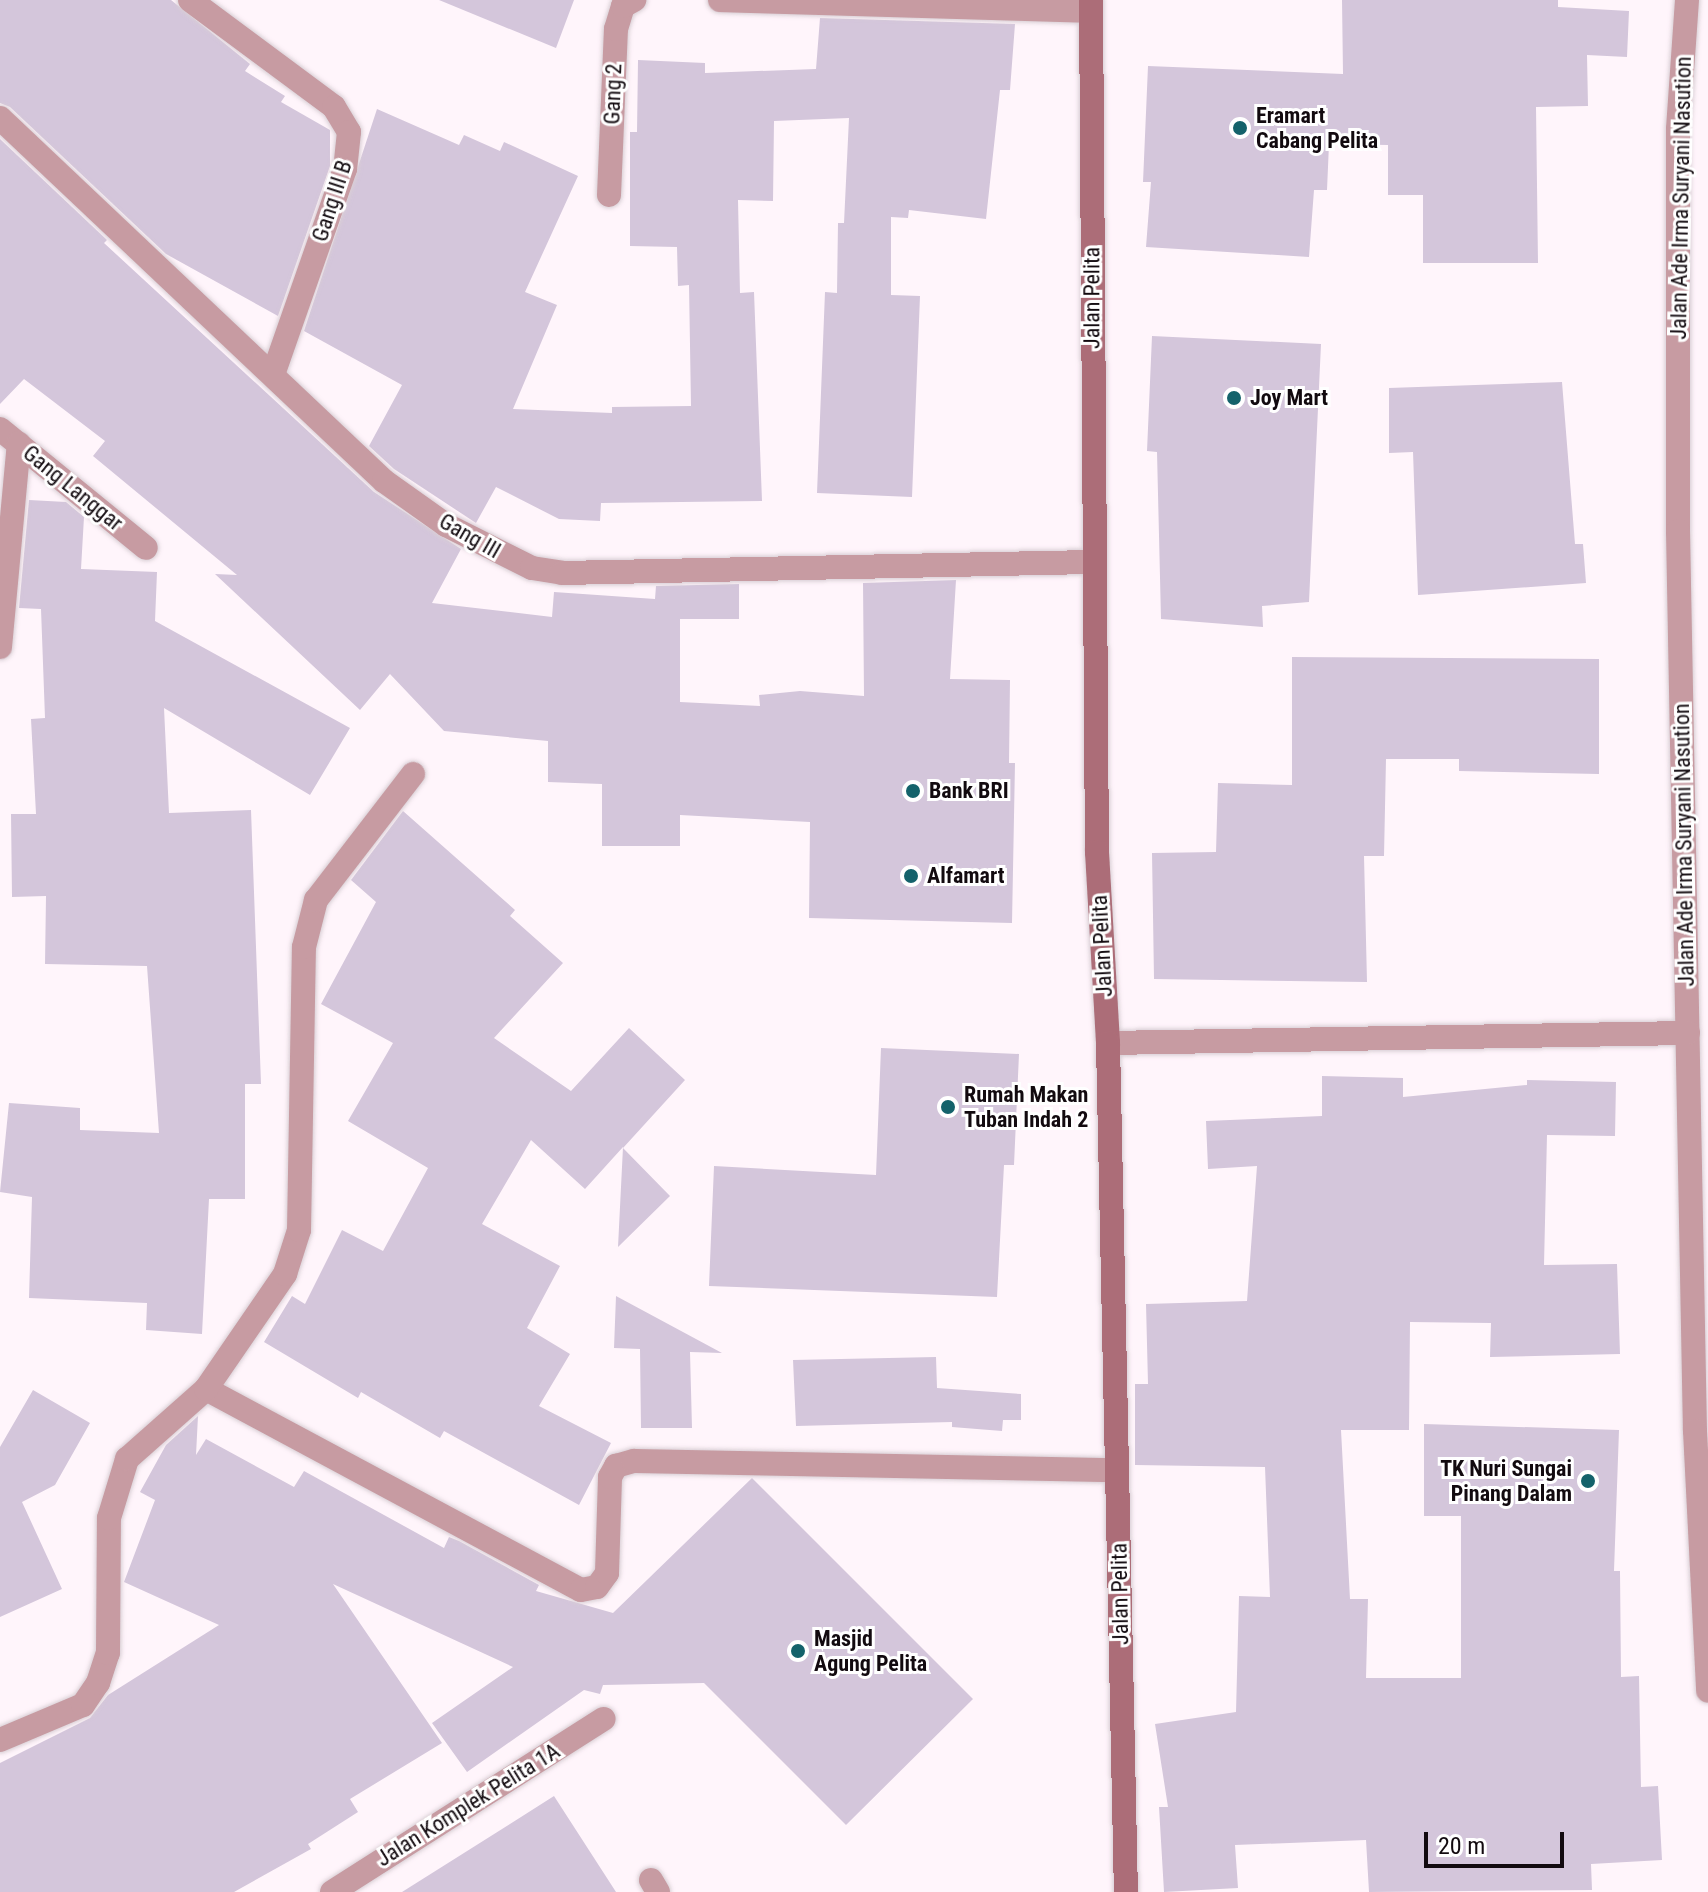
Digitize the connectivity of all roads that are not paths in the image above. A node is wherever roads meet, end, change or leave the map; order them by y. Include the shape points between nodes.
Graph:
1 (190, 0) edge
2 (634, 0) edge
3 (720, 0) edge
4 (1687, 0) edge
5 (1091, 6) edge
6 (0, 118) edge
7 (609, 195) dead end
8 (273, 375) junction
9 (10, 436) edge
10 (146, 548) dead end
11 (1093, 562) junction
12 (0, 647) edge
13 (413, 774) dead end
14 (1688, 1033) junction
15 (1108, 1043) junction
16 (206, 1389) junction
17 (1702, 1432) edge
18 (1117, 1470) junction
19 (1708, 1691) edge
20 (604, 1719) dead end
21 (0, 1740) edge
22 (332, 1892) edge
23 (1126, 1892) edge

1 - 8 street, Gang III B via 334,107 349,132 345,169
2 - 7 street, Gang 2 via 623,6 616,29
3 - 5 street
4 - 14 street, Jalan Ade Irma Suryani Nasution via 1678,129 1678,299
5 - 11 street, Jalan Pelita
6 - 8 street, Gang III
8 - 11 street, Gang III via 384,481 446,525 532,568 562,573
9 - 10 street, Gang Langgar
9 - 12 street
11 - 15 street, Jalan Pelita via 1100,667 1097,852
13 - 16 street via 316,900 304,947 299,1230 285,1274
14 - 15 street
14 - 17 street, Jalan Ade Irma Suryani Nasution
15 - 18 street, Jalan Pelita
16 - 18 street via 581,1590 597,1587 607,1573 610,1477 616,1466 634,1461
16 - 21 street via 127,1459 113,1491 108,1653 98,1683 83,1705
17 - 19 street, Jalan Ade Irma Suryani Nasution
18 - 23 street, Jalan Pelita
20 - 22 street, Jalan Komplek Pelita 1A

